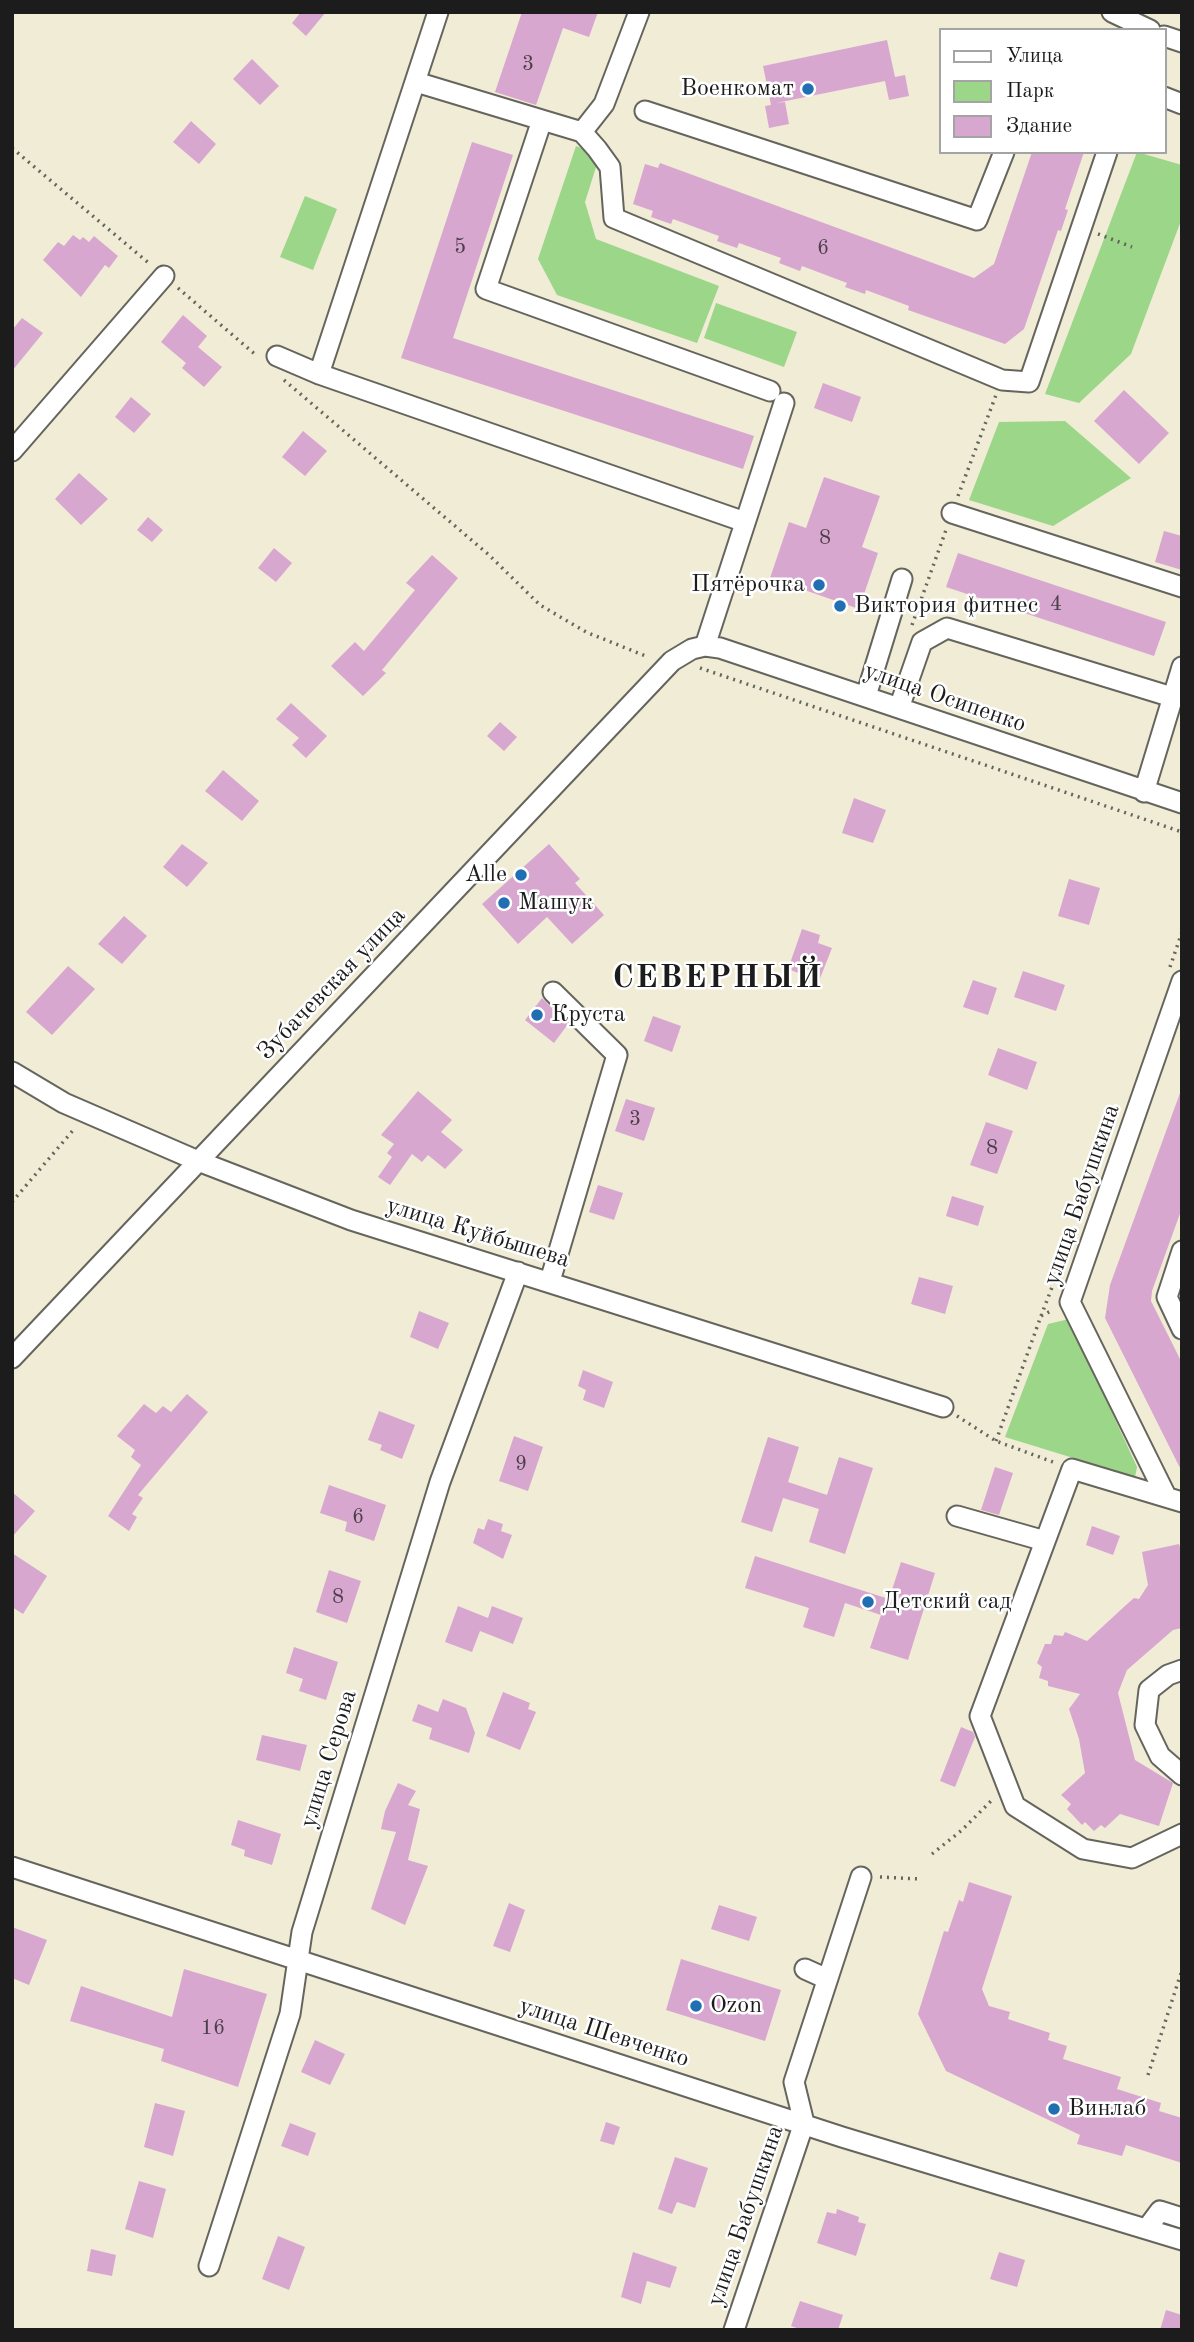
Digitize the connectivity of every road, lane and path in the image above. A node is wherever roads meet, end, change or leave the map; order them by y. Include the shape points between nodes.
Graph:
1 (438, 12) edge
2 (639, 12) edge
3 (1112, 12) edge
4 (1146, 28) edge
5 (416, 82) junction
6 (645, 111) dead end
7 (542, 120) junction
8 (582, 132) junction
9 (12, 148) edge
10 (1003, 154) edge
11 (1106, 154) edge
12 (1081, 229) junction
13 (1132, 247) dead end
14 (164, 276) junction
15 (271, 359) joint
16 (319, 374) junction
17 (282, 379) dead end
18 (1002, 380) junction
19 (12, 451) edge
20 (952, 513) junction
21 (745, 522) junction
22 (902, 579) dead end
23 (1182, 587) edge
24 (911, 627) dead end
25 (699, 647) junction
26 (672, 662) junction
27 (1182, 667) edge
28 (866, 696) junction
29 (1172, 696) junction
30 (899, 708) junction
31 (1144, 792) junction
32 (1182, 803) edge
33 (1182, 832) edge
34 (1182, 981) edge
35 (553, 992) dead end
36 (1175, 1022) edge
37 (12, 1072) edge
38 (87, 1112) junction
39 (198, 1161) junction
40 (12, 1202) edge
41 (1182, 1251) edge
42 (518, 1272) junction
43 (550, 1281) junction
44 (1070, 1302) junction
45 (1182, 1329) edge
46 (12, 1358) edge
47 (943, 1407) joint
48 (996, 1441) junction
49 (1072, 1469) junction
50 (1173, 1498) edge
51 (957, 1516) dead end
52 (1045, 1541) junction
53 (1182, 1670) edge
54 (1182, 1775) edge
55 (1005, 1786) junction
56 (1182, 1833) edge
57 (932, 1854) dead end
58 (12, 1867) edge
59 (861, 1877) joint
60 (920, 1879) dead end
61 (298, 1960) junction
62 (805, 1969) dead end
63 (1182, 1970) edge
64 (827, 1979) junction
65 (1148, 2075) dead end
66 (804, 2123) junction
67 (1182, 2218) edge
68 (1148, 2227) junction
69 (1182, 2240) edge
70 (209, 2266) dead end
71 (734, 2330) edge

1 - 5 street
2 - 8 street via 604,104
3 - 4 street
5 - 7 street
5 - 16 street
6 - 10 street via 977,220
7 - 8 street
7 - 21 street via 486,289 777,397
8 - 18 street via 610,167 614,218
9 - 14 path
11 - 12 street
12 - 13 path
12 - 18 street via 1029,382
14 - 15 path
14 - 19 street
15 - 16 street
16 - 21 street
17 - 26 path via 489,555 540,605 586,632 646,657
18 - 20 path
20 - 23 street
20 - 24 path
21 - 25 street
22 - 28 street
25 - 26 street, Зубачевская улица
25 - 28 street, улица Осипенко
26 - 33 path
26 - 39 street, Зубачевская улица
27 - 29 street
28 - 30 street, улица Осипенко
29 - 30 street via 947,628 922,642
29 - 31 street
30 - 31 street, улица Осипенко
31 - 32 street, улица Осипенко
34 - 36 street, улица Бабушкина
35 - 43 street via 617,1055
36 - 44 street, улица Бабушкина
37 - 38 street, улица Куйбышева
38 - 39 street, улица Куйбышева
38 - 40 path
39 - 42 street, улица Куйбышева via 351,1220
39 - 46 street, Зубачевская улица
41 - 45 street via 1167,1297
42 - 43 street, улица Куйбышева
42 - 61 street, улица Серова via 440,1482 302,1932
43 - 47 street, улица Куйбышева
44 - 48 path via 1041,1316
44 - 50 street, улица Бабушкина
47 - 48 path
48 - 49 path
49 - 50 street
49 - 52 street
51 - 52 street
52 - 55 street via 980,1716
53 - 54 street via 1149,1690 1145,1725 1160,1756
55 - 56 street via 1015,1806 1083,1849 1132,1858
55 - 57 path
58 - 61 street, улица Шевченко
59 - 60 path
59 - 64 street, улица Бабушкина
61 - 66 street, улица Шевченко
61 - 70 street, улица Серова via 290,2014
62 - 64 street
63 - 65 path
64 - 66 street, улица Бабушкина via 794,2082
66 - 68 street, улица Шевченко
66 - 71 street, улица Бабушкина
67 - 68 street via 1160,2211
68 - 69 street, улица Шевченко

